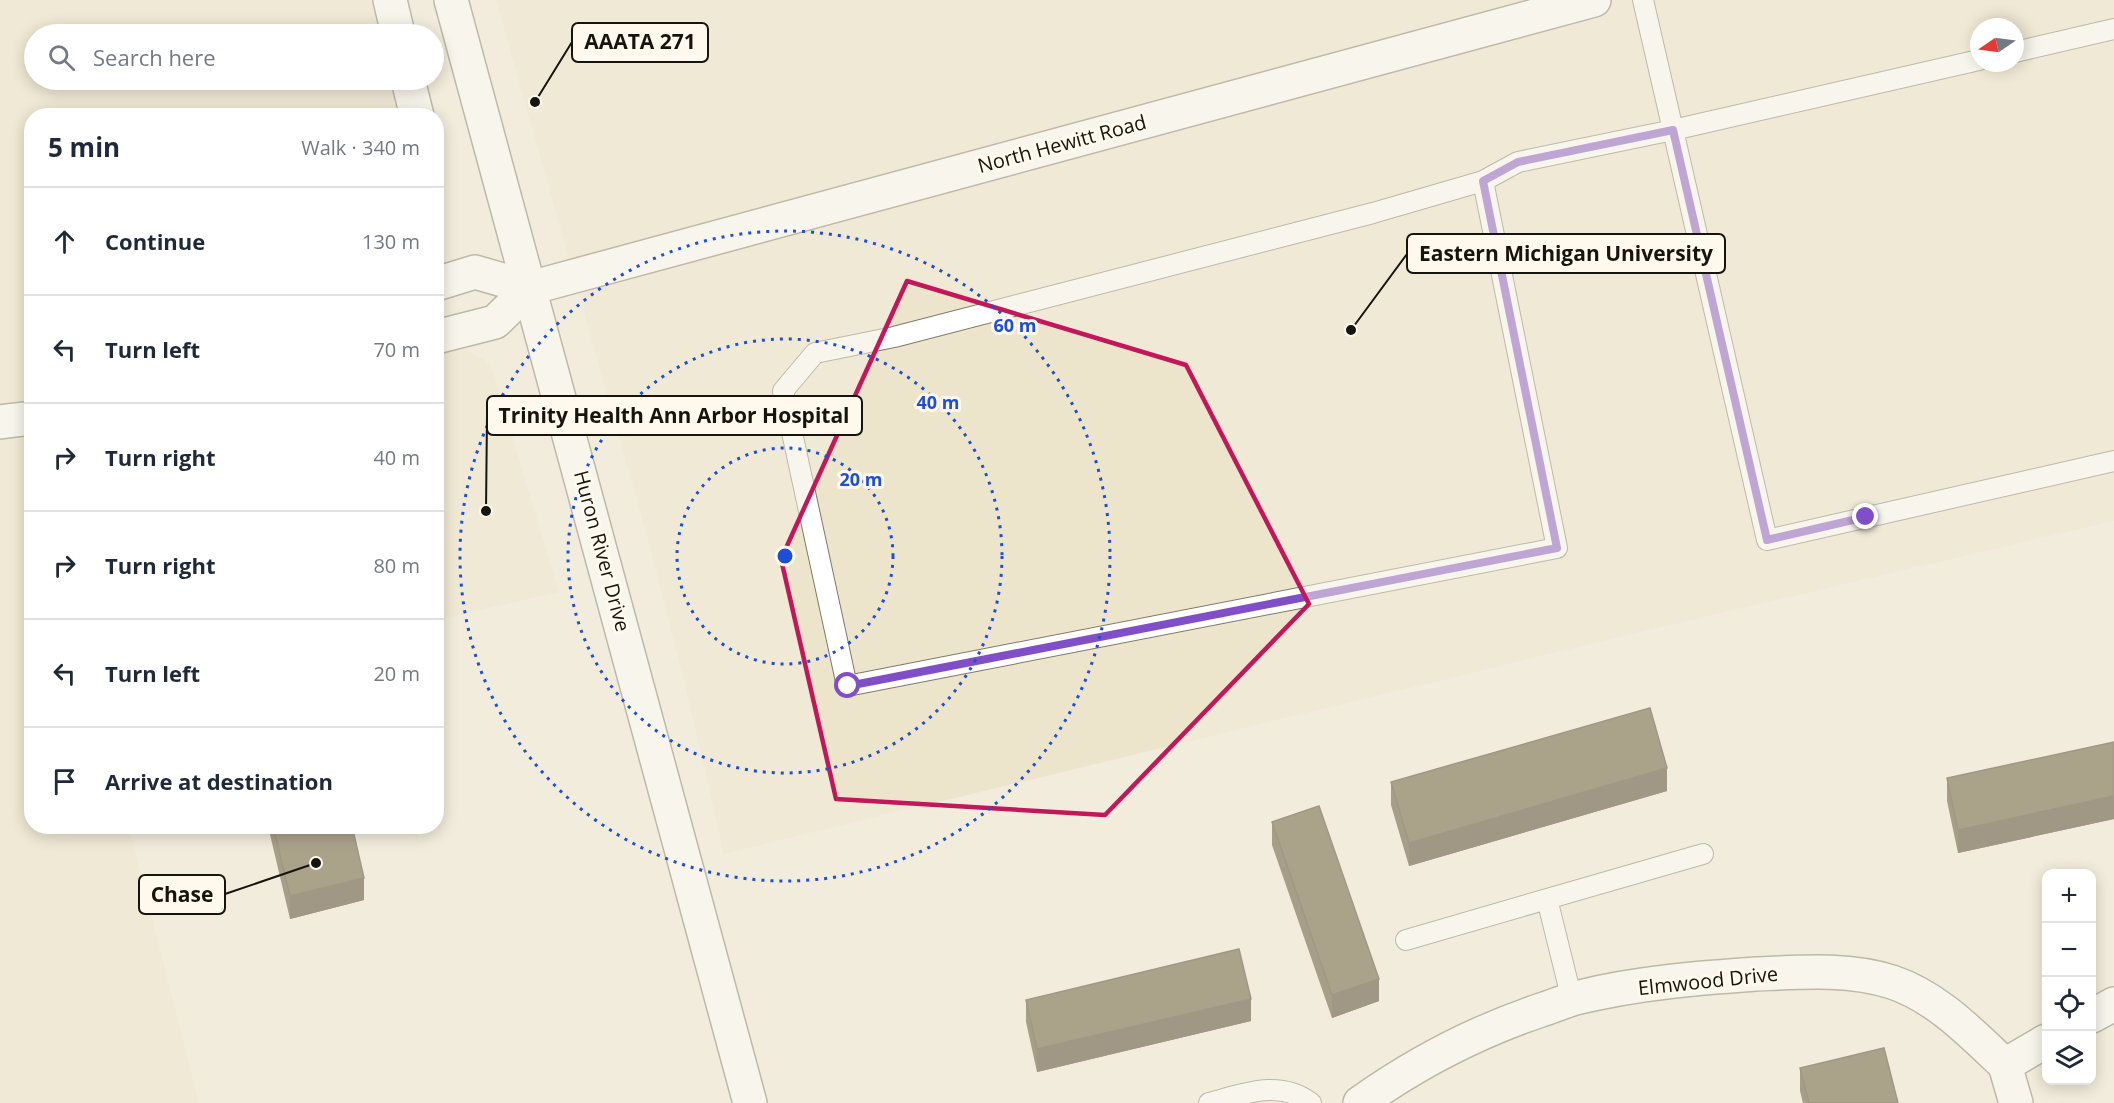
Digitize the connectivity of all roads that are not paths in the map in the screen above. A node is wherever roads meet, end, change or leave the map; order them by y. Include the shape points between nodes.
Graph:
1 (390, 0) edge
2 (451, 0) edge
3 (1594, 0) edge
4 (1643, 0) edge
5 (396, 24) edge
6 (2114, 29) edge
7 (2024, 50) edge
8 (1970, 62) edge
9 (410, 90) edge
10 (415, 108) edge
11 (1673, 130) junction
12 (1483, 181) junction
13 (444, 282) edge
14 (530, 288) junction
15 (444, 335) edge
16 (24, 419) edge
17 (0, 422) edge
18 (2114, 460) edge
19 (1703, 854) dead end
20 (1547, 899) junction
21 (1406, 940) dead end
22 (1572, 1000) junction
23 (2114, 1004) edge
24 (2096, 1013) edge
25 (2042, 1043) edge
26 (2005, 1065) junction
27 (750, 1103) edge
28 (1209, 1103) edge
29 (1311, 1103) edge
30 (1360, 1103) edge
31 (2016, 1103) edge

1 - 5 main road
2 - 14 main road, Huron River Drive
3 - 14 main road, North Hewitt Road
4 - 11 lane
6 - 7 lane
8 - 11 lane
9 - 10 main road
11 - 12 lane via 1518,162
11 - 18 lane via 1767,540
12 - 12 lane via 1557,548 848,686 783,391 815,353 926,329
13 - 14 main road via 475,272
14 - 15 main road via 495,322
14 - 27 main road, Huron River Drive
16 - 17 main road
19 - 20 lane
20 - 21 lane
20 - 22 lane
22 - 26 main road, Elmwood Drive via 1664,983 1740,975 1857,974 1923,995 1963,1025
22 - 30 main road, Elmwood Drive via 1513,1019 1454,1045 1396,1077
23 - 24 main road
25 - 26 main road
26 - 31 main road
28 - 29 lane via 1268,1088 1301,1095

